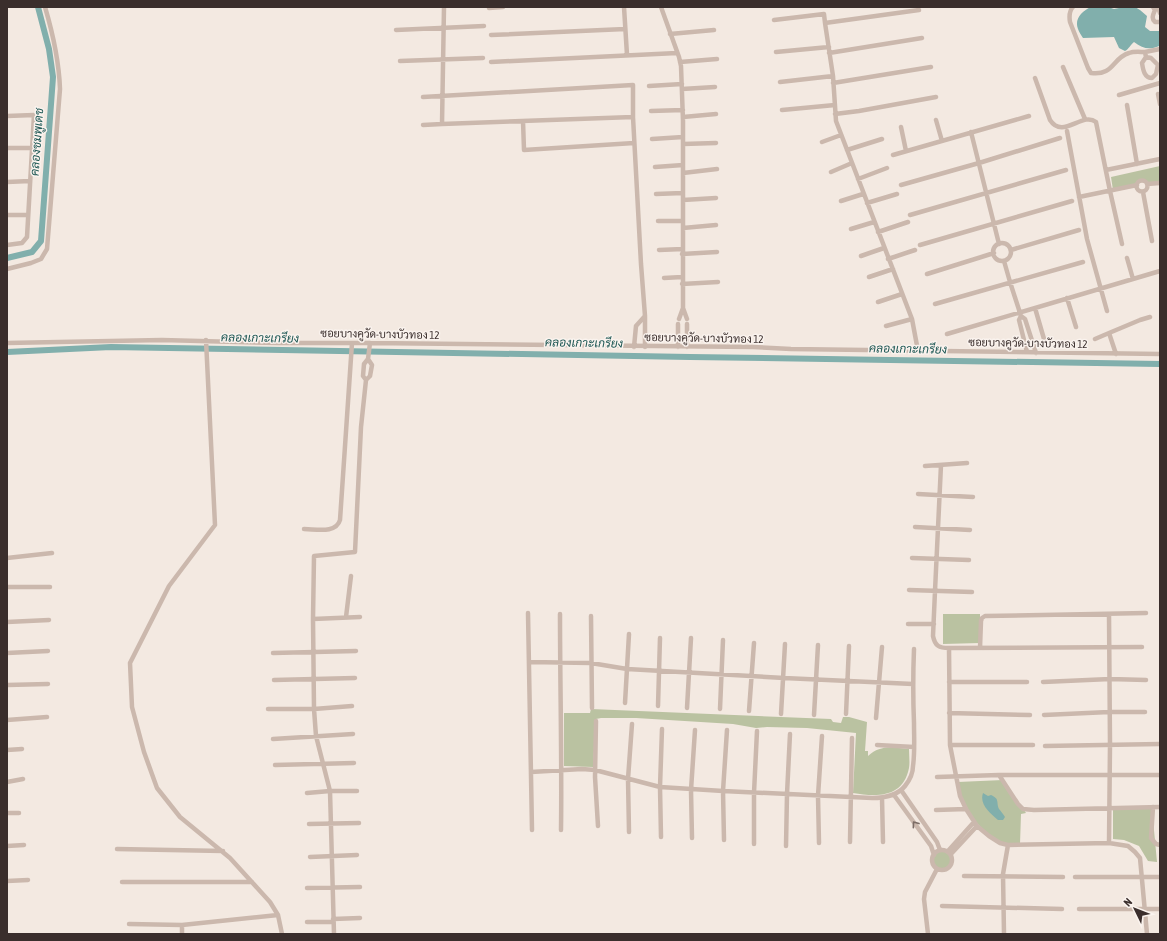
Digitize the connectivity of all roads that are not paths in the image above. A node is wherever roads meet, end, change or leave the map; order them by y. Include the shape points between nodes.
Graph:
1 (45, 7) edge
2 (444, 7) edge
3 (503, 7) edge
4 (624, 7) edge
5 (661, 7) edge
6 (1073, 7) edge
7 (488, 8) edge
8 (919, 10) dead end
9 (1157, 10) edge
10 (774, 20) dead end
11 (1160, 22) edge
12 (826, 23) junction
13 (484, 26) dead end
14 (444, 28) junction
15 (625, 29) junction
16 (396, 30) dead end
17 (714, 30) dead end
18 (670, 34) junction
19 (491, 35) dead end
20 (922, 38) dead end
21 (829, 47) junction
22 (1160, 49) edge
23 (776, 52) dead end
24 (677, 53) junction
25 (829, 53) junction
26 (627, 55) junction
27 (1145, 55) junction
28 (483, 58) dead end
29 (717, 59) dead end
30 (443, 60) junction
31 (400, 61) dead end
32 (491, 62) dead end
33 (680, 62) junction
34 (1159, 65) edge
35 (1063, 66) dead end
36 (931, 67) dead end
37 (833, 76) junction
38 (1035, 78) dead end
39 (780, 82) dead end
40 (833, 83) junction
41 (1160, 83) edge
42 (682, 84) junction
43 (648, 86) dead end
44 (715, 87) dead end
45 (682, 89) junction
46 (1158, 94) dead end
47 (1119, 95) dead end
48 (443, 96) junction
49 (423, 97) dead end
50 (936, 97) dead end
51 (1160, 104) edge
52 (834, 105) junction
53 (1127, 105) dead end
54 (683, 110) junction
55 (782, 110) dead end
56 (651, 111) dead end
57 (716, 114) dead end
58 (836, 114) junction
59 (7, 116) edge
60 (633, 116) junction
61 (1029, 116) dead end
62 (683, 118) junction
63 (1085, 119) junction
64 (936, 120) dead end
65 (523, 121) junction
66 (442, 124) junction
67 (423, 125) dead end
68 (901, 127) dead end
69 (1067, 131) dead end
70 (971, 132) junction
71 (841, 135) junction
72 (683, 137) junction
73 (1060, 138) dead end
74 (652, 139) dead end
75 (882, 139) dead end
76 (942, 141) junction
77 (822, 142) dead end
78 (634, 143) junction
79 (716, 143) dead end
80 (683, 144) junction
81 (7, 148) edge
82 (32, 148) junction
83 (847, 150) junction
84 (906, 151) junction
85 (893, 154) dead end
86 (1160, 159) edge
87 (852, 163) junction
88 (979, 163) junction
89 (1137, 164) junction
90 (683, 165) junction
91 (655, 167) dead end
92 (887, 168) dead end
93 (717, 169) dead end
94 (1066, 170) dead end
95 (1106, 170) junction
96 (831, 172) dead end
97 (683, 173) junction
98 (858, 178) junction
99 (7, 182) edge
100 (30, 182) junction
101 (1160, 183) edge
102 (901, 184) dead end
103 (1147, 184) junction
104 (1137, 185) junction
105 (1110, 191) junction
106 (1143, 192) junction
107 (683, 193) junction
108 (986, 193) junction
109 (656, 194) dead end
110 (864, 194) junction
111 (898, 194) dead end
112 (1079, 197) junction
113 (716, 198) dead end
114 (683, 200) junction
115 (841, 201) dead end
116 (1072, 201) dead end
117 (867, 204) junction
118 (7, 215) edge
119 (28, 215) junction
120 (910, 216) dead end
121 (658, 221) dead end
122 (683, 221) junction
123 (874, 222) junction
124 (908, 222) dead end
125 (994, 224) junction
126 (716, 225) dead end
127 (683, 228) junction
128 (851, 229) dead end
129 (1079, 230) dead end
130 (878, 232) junction
131 (1152, 241) dead end
132 (999, 244) junction
133 (1122, 244) dead end
134 (7, 245) edge
135 (920, 245) dead end
136 (884, 248) junction
137 (659, 250) dead end
138 (916, 250) dead end
139 (1010, 250) junction
140 (682, 252) junction
141 (717, 252) dead end
142 (994, 253) junction
143 (861, 256) dead end
144 (1127, 258) dead end
145 (888, 259) junction
146 (1004, 261) junction
147 (1083, 262) dead end
148 (7, 269) edge
149 (893, 269) junction
150 (1160, 271) edge
151 (927, 274) dead end
152 (682, 277) junction
153 (869, 277) dead end
154 (664, 278) dead end
155 (1133, 279) junction
156 (718, 282) dead end
157 (1010, 282) junction
158 (682, 284) junction
159 (1100, 288) junction
160 (902, 294) junction
161 (1067, 298) junction
162 (878, 302) dead end
163 (935, 304) dead end
164 (683, 308) junction
165 (1035, 308) junction
166 (1107, 311) dead end
167 (1021, 314) junction
168 (645, 316) junction
169 (1150, 317) dead end
170 (912, 319) junction
171 (886, 326) dead end
172 (1076, 327) dead end
173 (1109, 333) junction
174 (947, 334) dead end
175 (1044, 339) dead end
176 (1095, 339) dead end
177 (206, 340) junction
178 (7, 343) edge
179 (370, 343) junction
180 (352, 345) junction
181 (634, 346) junction
182 (645, 347) junction
183 (678, 347) junction
184 (687, 347) junction
185 (918, 351) junction
186 (1027, 352) junction
187 (1036, 352) junction
188 (1116, 354) junction
189 (1160, 354) edge
190 (368, 358) junction
191 (366, 380) junction
192 (968, 463) dead end
193 (941, 465) junction
194 (925, 466) dead end
195 (918, 494) dead end
196 (939, 496) junction
197 (973, 497) dead end
198 (915, 527) dead end
199 (938, 528) junction
200 (304, 529) dead end
201 (970, 530) dead end
202 (52, 553) dead end
203 (7, 558) edge
204 (912, 558) dead end
205 (936, 559) junction
206 (969, 560) dead end
207 (351, 576) dead end
208 (7, 587) edge
209 (50, 587) dead end
210 (909, 590) dead end
211 (934, 591) junction
212 (972, 592) dead end
213 (528, 613) dead end
214 (1146, 613) dead end
215 (560, 614) dead end
216 (1110, 614) junction
217 (591, 616) dead end
218 (346, 617) junction
219 (360, 617) dead end
220 (313, 619) junction
221 (49, 620) dead end
222 (7, 622) edge
223 (908, 624) dead end
224 (934, 624) junction
225 (629, 634) dead end
226 (660, 638) dead end
227 (691, 638) dead end
228 (723, 640) dead end
229 (754, 643) dead end
230 (785, 644) dead end
231 (818, 644) dead end
232 (849, 646) dead end
233 (1142, 646) dead end
234 (882, 647) dead end
235 (949, 648) junction
236 (980, 648) junction
237 (1110, 648) junction
238 (914, 649) dead end
239 (48, 651) dead end
240 (356, 651) dead end
241 (314, 652) junction
242 (273, 653) dead end
243 (7, 654) edge
244 (529, 662) junction
245 (560, 662) junction
246 (591, 663) junction
247 (627, 669) junction
248 (659, 671) junction
249 (690, 672) junction
250 (722, 674) junction
251 (752, 676) junction
252 (355, 678) dead end
253 (784, 678) junction
254 (315, 679) junction
255 (816, 679) junction
256 (274, 680) dead end
257 (1110, 680) junction
258 (1146, 680) dead end
259 (848, 681) junction
260 (879, 682) junction
261 (949, 682) junction
262 (1027, 682) dead end
263 (1043, 682) dead end
264 (48, 684) dead end
265 (913, 684) junction
266 (7, 685) edge
267 (625, 703) dead end
268 (352, 706) dead end
269 (658, 706) dead end
270 (592, 708) dead end
271 (687, 708) dead end
272 (268, 709) dead end
273 (314, 709) junction
274 (720, 709) dead end
275 (749, 711) dead end
276 (1109, 712) junction
277 (1146, 712) dead end
278 (949, 713) junction
279 (781, 714) dead end
280 (846, 714) dead end
281 (814, 715) dead end
282 (1030, 715) dead end
283 (1044, 715) dead end
284 (47, 717) dead end
285 (876, 718) dead end
286 (7, 720) edge
287 (596, 721) dead end
288 (632, 724) dead end
289 (662, 729) dead end
290 (695, 730) dead end
291 (727, 730) dead end
292 (757, 731) dead end
293 (353, 734) dead end
294 (790, 734) dead end
295 (316, 736) junction
296 (822, 736) dead end
297 (273, 738) dead end
298 (852, 738) dead end
299 (1160, 744) edge
300 (877, 745) dead end
301 (950, 745) junction
302 (1033, 745) dead end
303 (1110, 745) junction
304 (1045, 746) dead end
305 (914, 747) junction
306 (22, 749) dead end
307 (7, 750) edge
308 (354, 763) dead end
309 (323, 764) junction
310 (275, 765) dead end
311 (562, 770) junction
312 (595, 770) junction
313 (531, 772) junction
314 (999, 775) junction
315 (1110, 775) junction
316 (1160, 775) edge
317 (937, 777) dead end
318 (956, 777) junction
319 (23, 779) dead end
320 (628, 779) junction
321 (7, 782) edge
322 (660, 787) junction
323 (692, 790) junction
324 (901, 790) junction
325 (330, 791) junction
326 (357, 791) dead end
327 (723, 791) junction
328 (307, 793) dead end
329 (754, 793) junction
330 (786, 794) junction
331 (894, 795) junction
332 (818, 796) junction
333 (850, 797) junction
334 (882, 798) junction
335 (1153, 807) junction
336 (1160, 807) edge
337 (1109, 808) junction
338 (966, 809) junction
339 (936, 810) dead end
340 (19, 813) dead end
341 (7, 814) edge
342 (974, 822) junction
343 (332, 823) junction
344 (359, 823) dead end
345 (309, 824) dead end
346 (598, 826) dead end
347 (977, 826) junction
348 (532, 830) dead end
349 (561, 830) dead end
350 (929, 831) junction
351 (629, 832) dead end
352 (923, 835) junction
353 (660, 836) dead end
354 (692, 838) dead end
355 (724, 840) dead end
356 (850, 842) dead end
357 (883, 842) dead end
358 (819, 843) dead end
359 (1109, 843) junction
360 (754, 844) dead end
361 (24, 845) dead end
362 (1008, 845) junction
363 (1160, 845) edge
364 (7, 846) edge
365 (786, 846) dead end
366 (117, 849) dead end
367 (940, 850) junction
368 (223, 851) junction
369 (949, 853) junction
370 (357, 855) dead end
371 (934, 855) junction
372 (332, 856) junction
373 (310, 857) dead end
374 (937, 869) junction
375 (964, 876) dead end
376 (1003, 876) junction
377 (1063, 877) dead end
378 (1075, 877) dead end
379 (1142, 877) junction
380 (1160, 877) edge
381 (28, 880) dead end
382 (7, 881) edge
383 (122, 882) dead end
384 (252, 882) junction
385 (360, 887) dead end
386 (307, 888) dead end
387 (333, 888) junction
388 (942, 906) dead end
389 (1003, 907) junction
390 (1062, 909) dead end
391 (1079, 909) dead end
392 (1144, 909) junction
393 (1160, 909) edge
394 (278, 916) junction
395 (360, 918) dead end
396 (333, 921) junction
397 (307, 922) dead end
398 (129, 924) dead end
399 (182, 925) junction
400 (182, 934) edge
401 (282, 934) edge
402 (334, 934) edge
403 (928, 934) edge
404 (1004, 934) edge
405 (1146, 934) edge

1 - 148 street via 56,50 60,89 47,249 41,259
2 - 14 street
3 - 7 street
4 - 15 street
5 - 18 street
6 - 27 street via 1069,15 1070,22 1091,72 1105,72 1130,52
8 - 12 street
9 - 11 street via 1152,18 1155,22
10 - 12 street via 824,14
12 - 21 street
13 - 14 street
14 - 16 street
14 - 30 street
15 - 19 street
15 - 26 street
17 - 18 street
18 - 24 street
20 - 25 street
21 - 23 street
21 - 25 street
22 - 27 street
24 - 26 street
24 - 33 street
25 - 37 street
26 - 32 street
27 - 34 street
27 - 34 street via 1142,63 1147,77 1152,78
28 - 30 street
29 - 33 street
30 - 31 street
30 - 48 street
33 - 42 street
35 - 63 street
36 - 40 street
37 - 39 street
37 - 40 street
38 - 63 street via 1053,125 1065,127
40 - 52 street
41 - 47 street
42 - 43 street
42 - 45 street
44 - 45 street
45 - 54 street
46 - 51 street
48 - 49 street
48 - 60 street via 634,85
48 - 66 street
50 - 58 street
52 - 55 street
52 - 58 street
53 - 89 street
54 - 56 street
54 - 62 street
57 - 62 street
58 - 71 street
59 - 82 street via 34,115
60 - 65 street
60 - 78 street
61 - 70 street
62 - 72 street
63 - 95 street via 1093,119 1096,122
64 - 76 street
65 - 66 street
65 - 78 street via 524,150
66 - 67 street
68 - 84 street
69 - 112 street
70 - 76 street
70 - 88 street
71 - 77 street
71 - 83 street
72 - 74 street
72 - 80 street
73 - 88 street
75 - 83 street
76 - 84 street
78 - 168 street
79 - 80 street
80 - 90 street
81 - 82 street
82 - 100 street
83 - 87 street
84 - 85 street
86 - 89 street
87 - 96 street
87 - 98 street
88 - 102 street
88 - 108 street
89 - 95 street
90 - 91 street
90 - 97 street
92 - 98 street
93 - 97 street
94 - 108 street
95 - 105 street
97 - 107 street
98 - 110 street
99 - 100 street
100 - 119 street
101 - 103 street
103 - 104 street via 1143,181
103 - 106 street via 1147,189
104 - 105 street
104 - 106 street via 1138,190
105 - 112 street
105 - 133 street
106 - 131 street
107 - 109 street
107 - 114 street
108 - 120 street
108 - 125 street
110 - 115 street
110 - 117 street
111 - 117 street
112 - 159 street
113 - 114 street
114 - 122 street
116 - 125 street
117 - 123 street
118 - 119 street
119 - 134 street via 25,241
121 - 122 street
122 - 127 street
123 - 128 street
123 - 130 street
124 - 130 street
125 - 132 street
125 - 135 street
126 - 127 street
127 - 140 street
129 - 139 street
130 - 136 street
132 - 139 street via 1005,244
132 - 142 street
136 - 143 street
136 - 145 street
137 - 140 street
138 - 145 street
139 - 146 street via 1009,258
140 - 141 street
140 - 152 street
142 - 146 street via 998,260
142 - 151 street
144 - 155 street
145 - 149 street
146 - 157 street
147 - 157 street
149 - 153 street
149 - 160 street
150 - 155 street
152 - 154 street
152 - 158 street
155 - 159 street
156 - 158 street
157 - 163 street
157 - 167 street
158 - 164 street
159 - 161 street
159 - 166 street
160 - 162 street
160 - 170 street
161 - 165 street
161 - 172 street
164 - 183 street via 679,321
164 - 184 street via 687,322
165 - 167 street
165 - 175 street
167 - 174 street
167 - 186 street via 1019,320
167 - 187 street via 1025,318
168 - 181 street via 636,326
168 - 182 street
169 - 173 street
170 - 171 street
170 - 185 street
173 - 176 street
173 - 188 street
177 - 178 street, ซอยบางคูวัด-บางบัวทอง 12
177 - 180 street, ซอยบางคูวัด-บางบัวทอง 12
177 - 368 street via 215,524 169,586 130,663 132,707 144,752 158,788 180,817
179 - 180 street, ซอยบางคูวัด-บางบัวทอง 12
179 - 181 street, ซอยบางคูวัด-บางบัวทอง 12
179 - 190 street
180 - 200 street via 339,524 332,530
181 - 182 street, ซอยบางคูวัด-บางบัวทอง 12
182 - 183 street, ซอยบางคูวัด-บางบัวทอง 12
183 - 184 street, ซอยบางคูวัด-บางบัวทอง 12
184 - 185 street, ซอยบางคูวัด-บางบัวทอง 12
185 - 186 street, ซอยบางคูวัด-บางบัวทอง 12
186 - 187 street, ซอยบางคูวัด-บางบัวทอง 12
187 - 188 street, ซอยบางคูวัด-บางบัวทอง 12
188 - 189 street, ซอยบางคูวัด-บางบัวทอง 12
190 - 191 street via 364,364 363,376
190 - 191 street via 372,365 370,376
191 - 220 street via 355,552 314,556
192 - 193 street
193 - 194 street
193 - 196 street
195 - 196 street
196 - 197 street
196 - 199 street
198 - 199 street
199 - 201 street
199 - 205 street
202 - 203 street
204 - 205 street
205 - 206 street
205 - 211 street
207 - 218 street
208 - 209 street
210 - 211 street
211 - 212 street
211 - 224 street
213 - 244 street
214 - 216 street
215 - 245 street
216 - 236 street via 985,616 980,621
216 - 237 street
217 - 246 street
218 - 219 street
218 - 220 street
220 - 241 street
221 - 222 street
223 - 224 street
224 - 235 street via 934,640 937,645
225 - 247 street
226 - 248 street
227 - 249 street
228 - 250 street
229 - 251 street
230 - 253 street
231 - 255 street
232 - 259 street
233 - 237 street
234 - 260 street
235 - 236 street
235 - 261 street
236 - 237 street
237 - 257 street
238 - 265 street
239 - 243 street
240 - 241 street
241 - 242 street
241 - 254 street
244 - 245 street
244 - 313 street
245 - 246 street
245 - 311 street
246 - 247 street
246 - 270 street
247 - 248 street
247 - 267 street
248 - 249 street
248 - 269 street
249 - 250 street
249 - 271 street
250 - 251 street
250 - 274 street
251 - 253 street
251 - 275 street
252 - 254 street
253 - 255 street
253 - 279 street
254 - 256 street
254 - 273 street
255 - 259 street
255 - 281 street
257 - 258 street
257 - 263 street
257 - 276 street
259 - 260 street
259 - 280 street
260 - 265 street
260 - 285 street
261 - 262 street
261 - 278 street
264 - 266 street
265 - 305 street
268 - 273 street
272 - 273 street
273 - 295 street
276 - 277 street
276 - 283 street
276 - 303 street
278 - 282 street
278 - 301 street
284 - 286 street
287 - 312 street
288 - 320 street
289 - 322 street
290 - 323 street
291 - 327 street
292 - 329 street
293 - 295 street
294 - 330 street
295 - 297 street
295 - 309 street
296 - 332 street
298 - 333 street
299 - 303 street
300 - 305 street
301 - 302 street
301 - 318 street
303 - 304 street
303 - 315 street
305 - 324 street via 913,768
306 - 307 street
308 - 309 street
309 - 310 street
309 - 325 street
311 - 312 street
311 - 313 street
311 - 349 street
312 - 320 street
312 - 346 street
313 - 348 street
314 - 315 street
314 - 318 street
314 - 337 street via 1023,809
315 - 316 street
315 - 337 street
317 - 318 street
318 - 338 street
319 - 321 street
320 - 322 street
320 - 351 street
322 - 323 street
322 - 353 street
323 - 327 street
323 - 354 street
324 - 331 street
324 - 350 street
325 - 326 street
325 - 328 street
325 - 343 street
327 - 329 street
327 - 355 street
329 - 330 street
329 - 360 street
330 - 332 street
330 - 365 street
331 - 334 street
352 -> 331 street
332 - 333 street
332 - 358 street
333 - 334 street
333 - 356 street
334 - 357 street
335 - 336 street
335 - 337 street
335 - 363 street via 1151,838
337 - 359 street
338 - 339 street
338 - 342 street
340 - 341 street
342 - 347 street
342 - 369 street
343 - 344 street
343 - 345 street
343 - 372 street
347 - 362 street via 988,836
347 - 369 street
350 - 352 street
350 - 367 street
352 - 371 street
359 - 362 street
359 - 379 street via 1128,846 1135,852 1140,858
361 - 364 street
362 - 376 street
366 - 368 street
367 - 369 street
367 - 371 street
368 - 384 street
369 - 374 street via 952,858 951,866 945,870
370 - 372 street
371 - 374 street via 932,862
372 - 373 street
372 - 387 street
374 - 403 street via 924,899
375 - 376 street
376 - 377 street
376 - 389 street
378 - 379 street
379 - 380 street
379 - 392 street
381 - 382 street
383 - 384 street
384 - 394 street via 270,902
385 - 387 street
386 - 387 street
387 - 396 street
388 - 389 street
389 - 390 street
389 - 404 street
391 - 392 street
392 - 393 street
392 - 405 street
394 - 399 street
394 - 401 street
395 - 396 street
396 - 397 street
396 - 402 street
398 - 399 street
399 - 400 street

